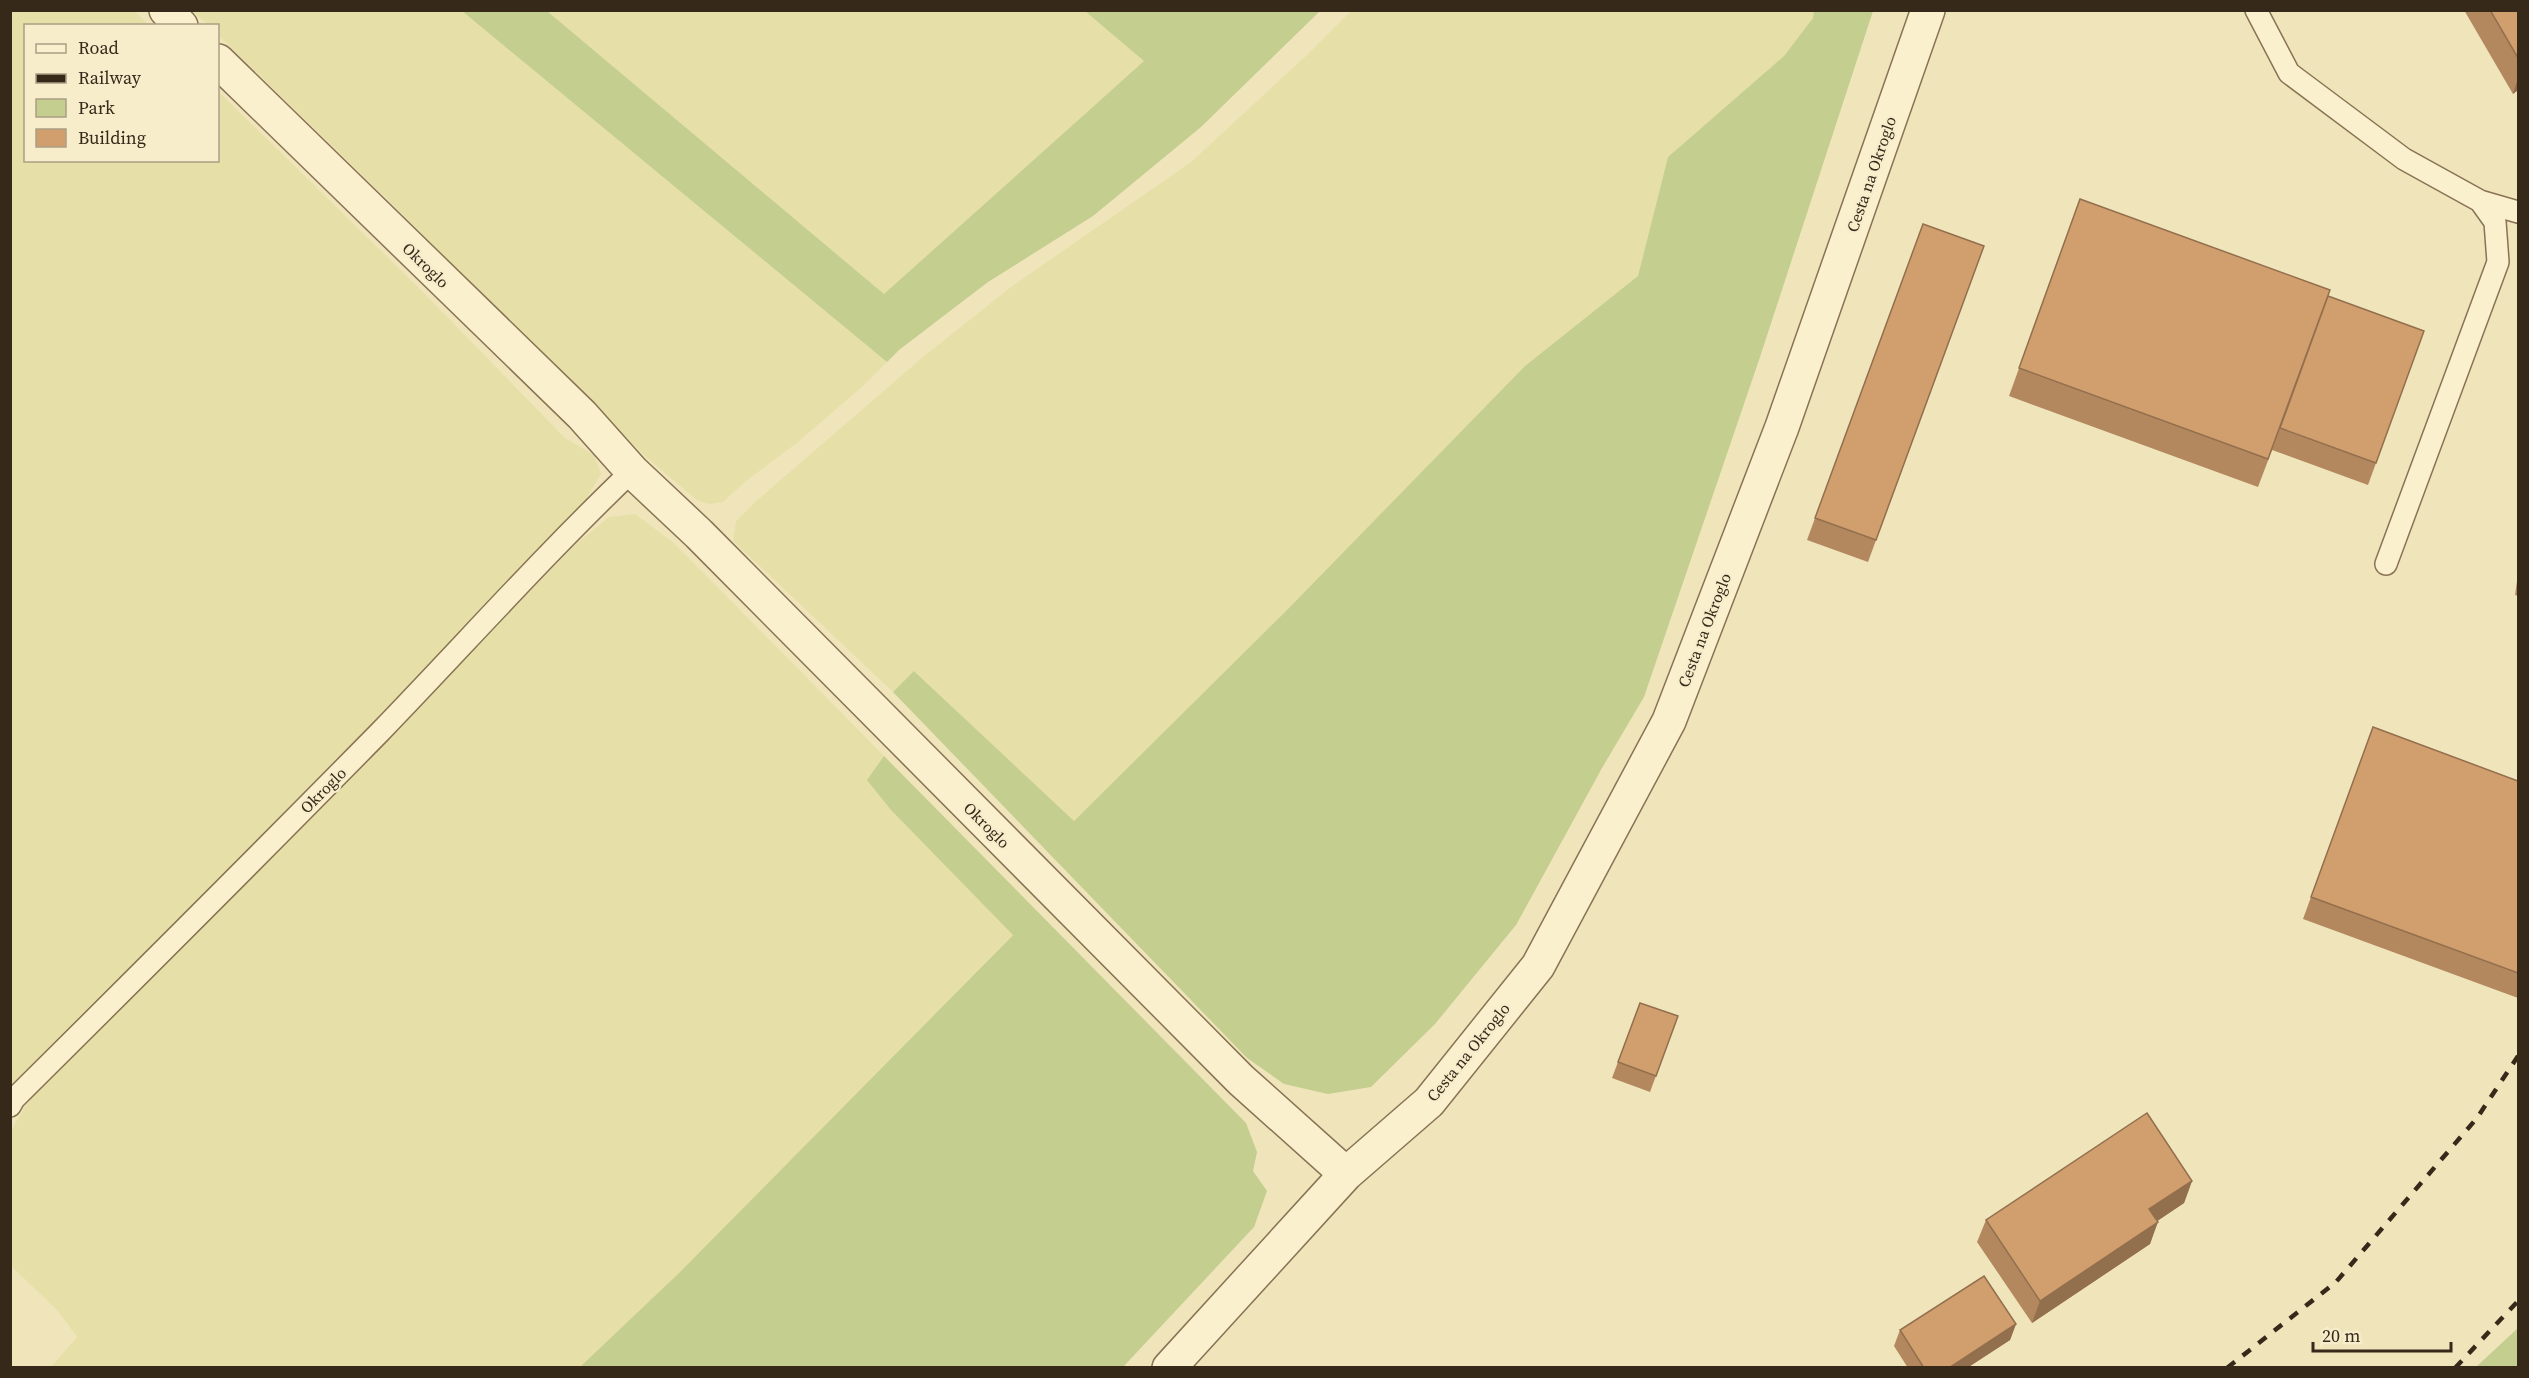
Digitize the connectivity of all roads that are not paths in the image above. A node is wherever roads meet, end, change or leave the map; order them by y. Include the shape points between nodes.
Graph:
1 (165, 10) edge
2 (1928, 10) edge
3 (2256, 10) edge
4 (179, 24) edge
5 (219, 62) edge
6 (2480, 201) junction
7 (2518, 212) edge
8 (632, 471) junction
9 (2386, 564) dead end
10 (10, 1106) edge
11 (1346, 1174) junction
12 (1169, 1368) edge

1 - 4 street
2 - 11 street, Cesta na Okroglo via 1782,427 1669,721 1538,966 1429,1102
3 - 6 lane via 2289,73 2404,159
5 - 8 street, Okroglo via 582,415
6 - 7 lane
6 - 9 lane via 2495,222 2498,262
8 - 10 lane, Okroglo
8 - 11 street, Okroglo via 1240,1080
11 - 12 street, Cesta na Okroglo

